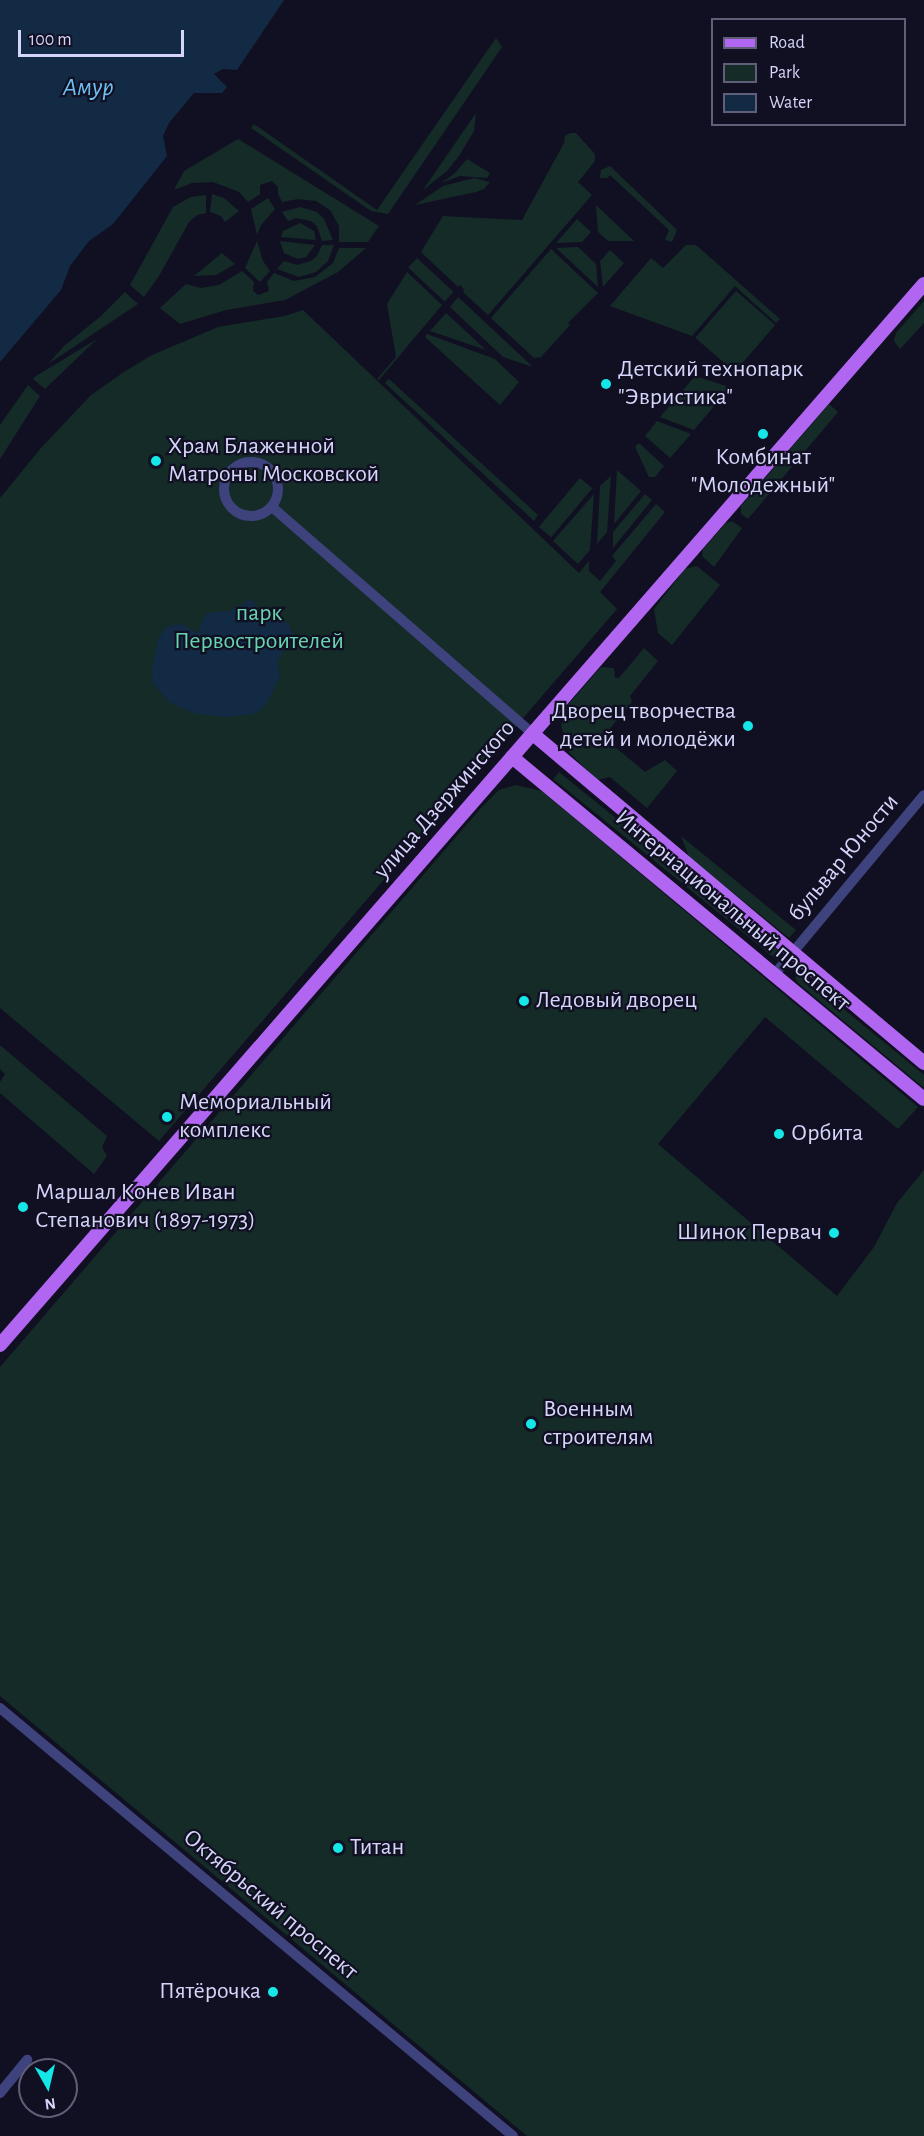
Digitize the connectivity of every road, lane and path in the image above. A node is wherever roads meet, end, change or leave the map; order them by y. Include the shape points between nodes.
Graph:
1 (924, 284) edge
2 (272, 507) junction
3 (532, 734) junction
4 (512, 757) junction
5 (924, 795) edge
6 (791, 954) junction
7 (774, 975) junction
8 (924, 1063) edge
9 (924, 1099) edge
10 (0, 1345) edge
11 (0, 1708) edge
12 (18, 2071) edge
13 (0, 2093) edge
14 (513, 2136) edge

1 - 3 main road, улица Дзержинского
2 - 2 street via 278,486 266,466 243,463 231,471 224,493 236,512 259,515
2 - 3 street
3 - 4 main road, улица Дзержинского
3 - 6 main road, Интернациональный проспект
4 - 7 main road, Интернациональный проспект
4 - 10 main road, улица Дзержинского
5 - 6 street, бульвар Юности
6 - 7 street, бульвар Юности
6 - 8 main road, Интернациональный проспект
7 - 9 main road, Интернациональный проспект
11 - 14 street, Октябрьский проспект
12 - 13 street

